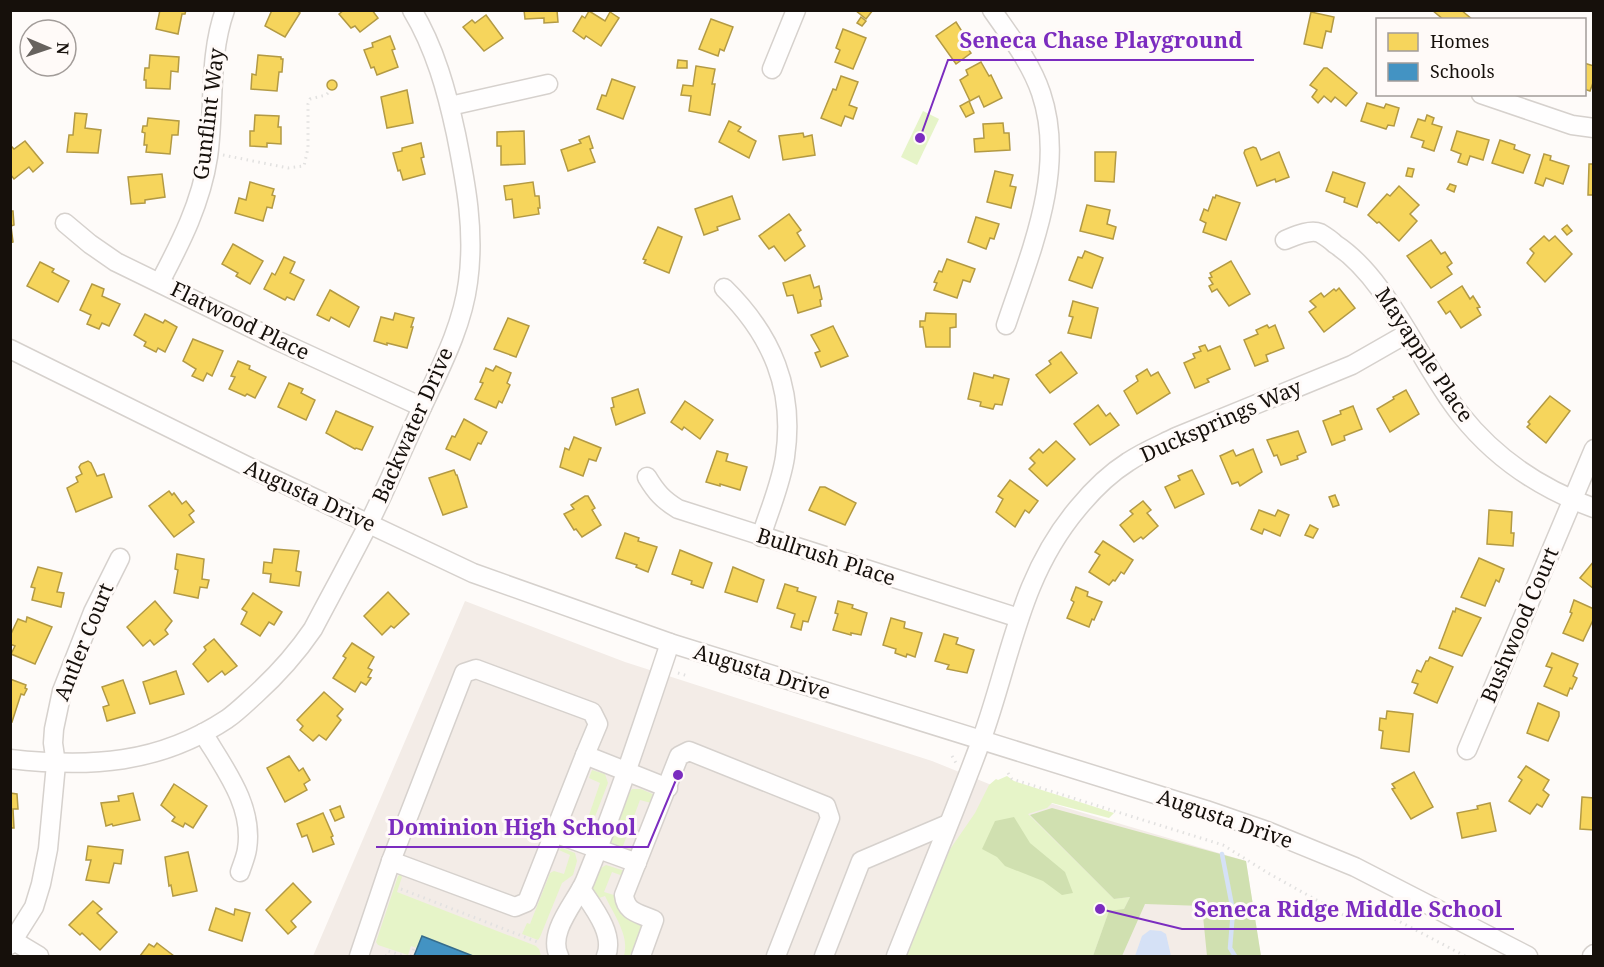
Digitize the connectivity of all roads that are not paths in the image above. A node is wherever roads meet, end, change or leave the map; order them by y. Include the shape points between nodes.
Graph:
1 (225, 10) edge
2 (412, 10) edge
3 (796, 10) edge
4 (992, 10) edge
5 (772, 69) dead end
6 (548, 84) dead end
7 (1487, 96) edge
8 (450, 106) junction
9 (1593, 128) edge
10 (65, 223) dead end
11 (1285, 240) dead end
12 (160, 282) junction
13 (724, 288) dead end
14 (1006, 325) dead end
15 (1408, 333) junction
16 (10, 349) edge
17 (422, 407) junction
18 (1593, 449) edge
19 (647, 477) dead end
20 (1573, 500) junction
21 (1593, 508) edge
22 (368, 524) junction
23 (761, 537) junction
24 (120, 558) dead end
25 (1019, 618) junction
26 (670, 643) junction
27 (203, 733) junction
28 (981, 740) junction
29 (1467, 750) dead end
30 (585, 755) junction
31 (10, 759) edge
32 (56, 764) junction
33 (626, 772) junction
34 (668, 788) junction
35 (948, 824) junction
36 (554, 833) junction
37 (598, 849) junction
38 (391, 861) junction
39 (637, 863) junction
40 (240, 872) dead end
41 (582, 889) junction
42 (12, 943) edge
43 (39, 957) edge
44 (359, 957) edge
45 (558, 957) edge
46 (606, 957) edge
47 (641, 957) edge
48 (776, 957) edge
49 (824, 957) edge
50 (896, 957) edge
51 (1528, 957) edge

1 - 12 street, Gunflint Way via 214,61 208,153 191,219
2 - 8 street, Backwater Drive via 439,70
3 - 5 street
4 - 14 street via 1041,91 1049,143 1044,204
6 - 8 street
7 - 9 street
8 - 17 street, Backwater Drive via 470,209 468,285 447,353
10 - 12 street, Flatwood Place via 116,262
11 - 15 street, Mayapple Place via 1319,233 1340,247 1376,284
12 - 17 street, Flatwood Place
13 - 23 street via 764,337 775,359 787,408 785,458
15 - 20 street, Mayapple Place via 1461,414 1487,443 1527,476
15 - 25 street, Ducksprings Way via 1352,365 1176,436 1127,463 1089,496 1065,524 1038,567
16 - 22 street, Augusta Drive
17 - 22 street, Backwater Drive
18 - 20 street, Bushwood Court
19 - 23 street, Bullrush Place via 656,493 678,509
20 - 21 street, Mayapple Place
20 - 29 street, Bushwood Court
22 - 26 street, Augusta Drive via 473,573
22 - 27 street, Backwater Drive via 303,644 276,676 229,718
23 - 25 street, Bullrush Place
24 - 32 street, Antler Court via 93,612 62,692 54,736
25 - 28 street, Ducksprings Way
26 - 28 street, Augusta Drive
26 - 33 street
27 - 32 street, Backwater Drive via 128,759
27 - 40 street via 240,796 246,814 249,832
28 - 35 street, Ducksprings Way
28 - 51 street, Augusta Drive via 1278,836 1355,867
30 - 33 street
30 - 36 street
30 - 38 street via 598,724 592,712 476,669 464,674
31 - 32 street, Backwater Drive
32 - 42 street, Antler Court via 41,884
33 - 34 street
33 - 37 street
34 - 39 street
34 - 48 street via 679,756 689,751 826,806 830,818
35 - 49 street via 861,861
35 - 50 street, Ducksprings Way
36 - 37 street
36 - 38 street via 527,902 515,907
37 - 39 street
37 - 41 street
38 - 44 street
39 - 47 street via 624,895 625,905 654,920
41 - 45 street via 571,903 557,937
41 - 46 street via 608,937 610,948
42 - 43 street

